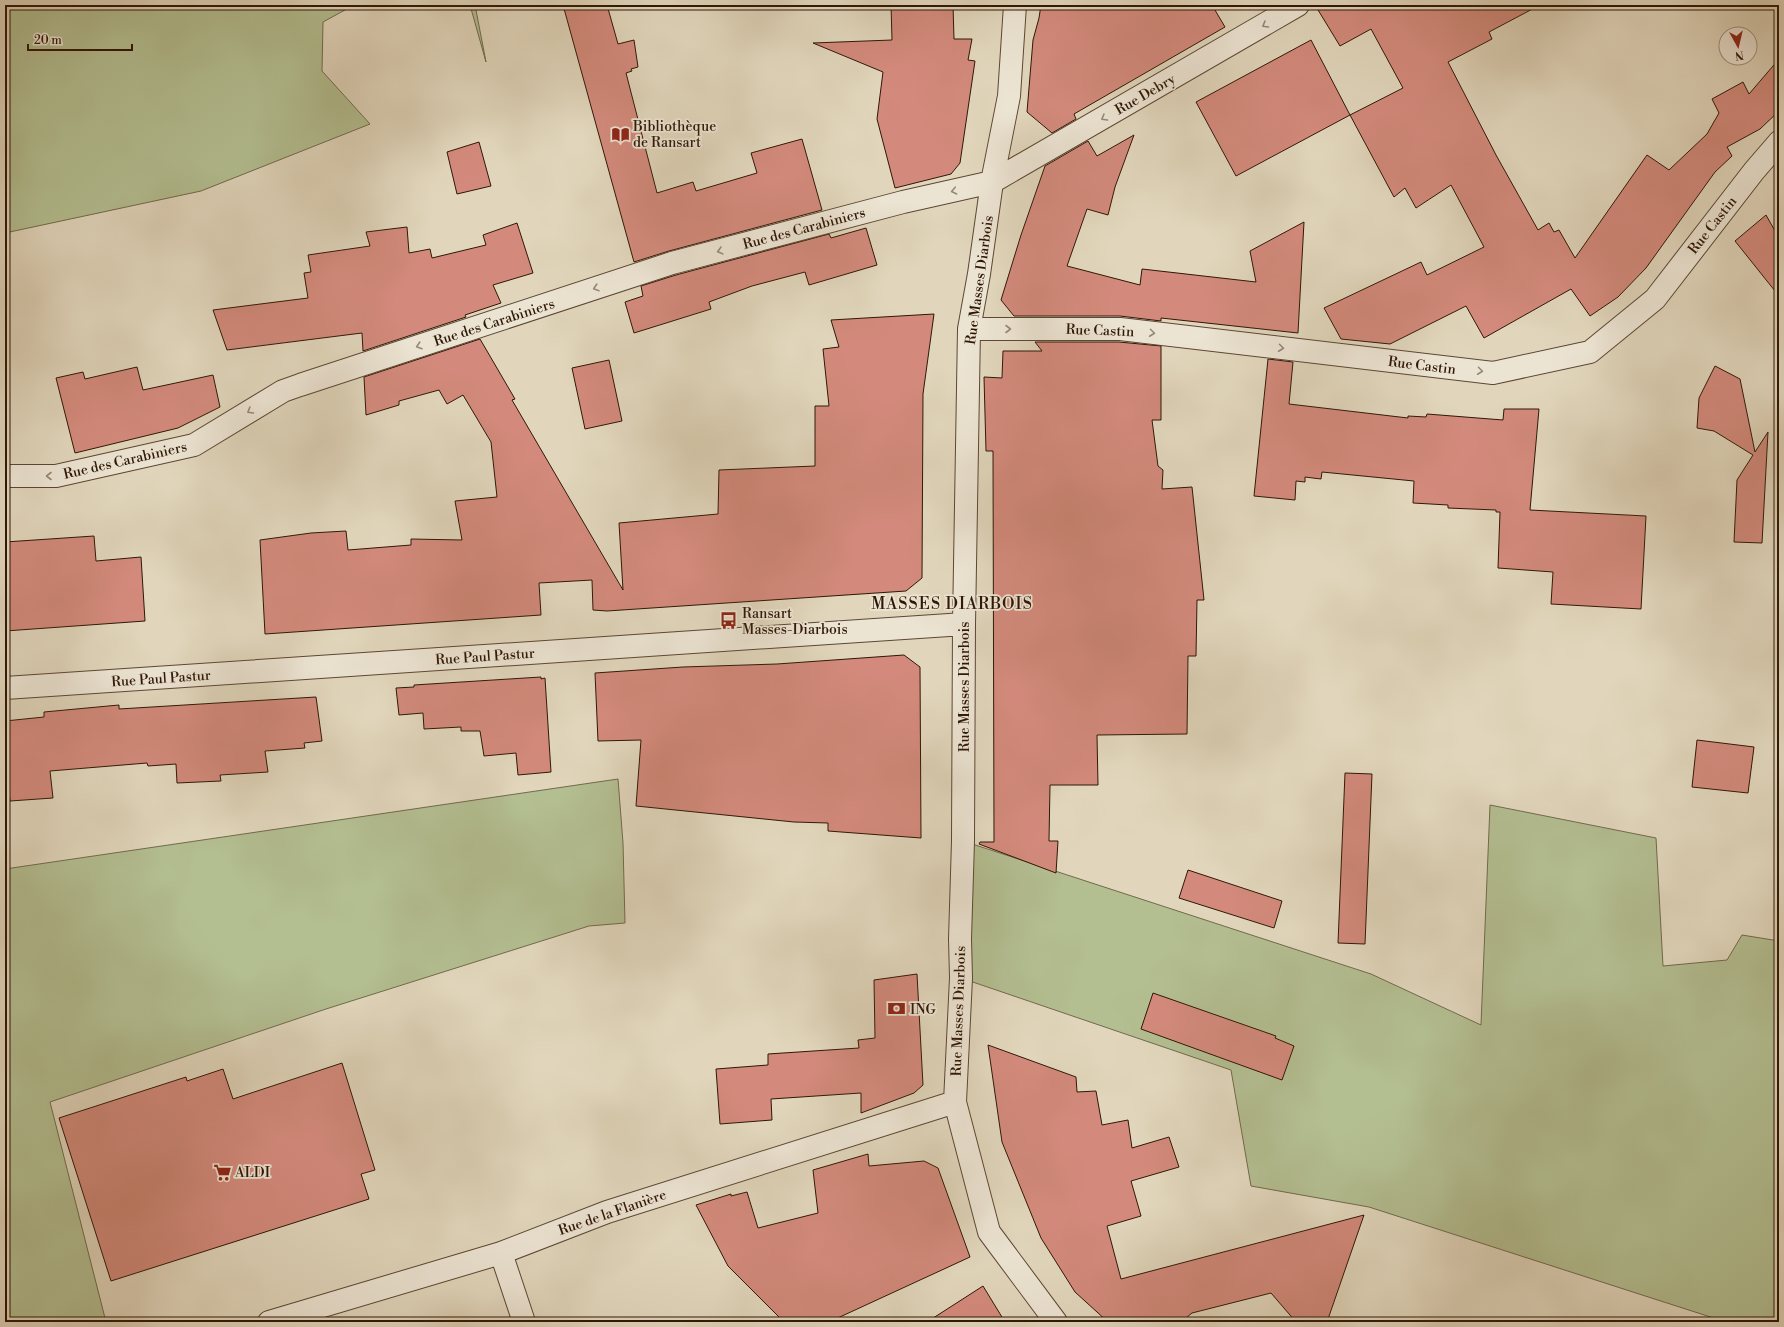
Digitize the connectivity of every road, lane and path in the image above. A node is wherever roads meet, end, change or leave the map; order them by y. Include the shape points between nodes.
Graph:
1 (1015, 5) edge
2 (1298, 5) edge
3 (1779, 142) edge
4 (992, 182) junction
5 (969, 329) junction
6 (5, 476) edge
7 (964, 624) junction
8 (5, 688) edge
9 (955, 1102) junction
10 (501, 1253) junction
11 (269, 1322) edge
12 (524, 1322) edge
13 (1056, 1322) edge

1 - 4 street, Rue Masses Diarbois via 1009,96
2 -> 4 street, Rue Debry
5 -> 3 street, Rue Castin via 1120,329 1493,373 1590,352 1655,299 1754,170
4 - 5 street, Rue Masses Diarbois
4 -> 6 street, Rue des Carabiniers via 903,202 672,263 308,382 283,391 194,445 56,476
5 - 7 street, Rue Masses Diarbois
7 - 8 street, Rue Paul Pastur
7 - 9 street, Rue Masses Diarbois via 964,841
9 - 10 street, Rue de la Flanière via 607,1212
9 - 13 street, Rue Masses Diarbois via 989,1232
10 - 11 street, Rue de la Flanière
10 - 12 street

